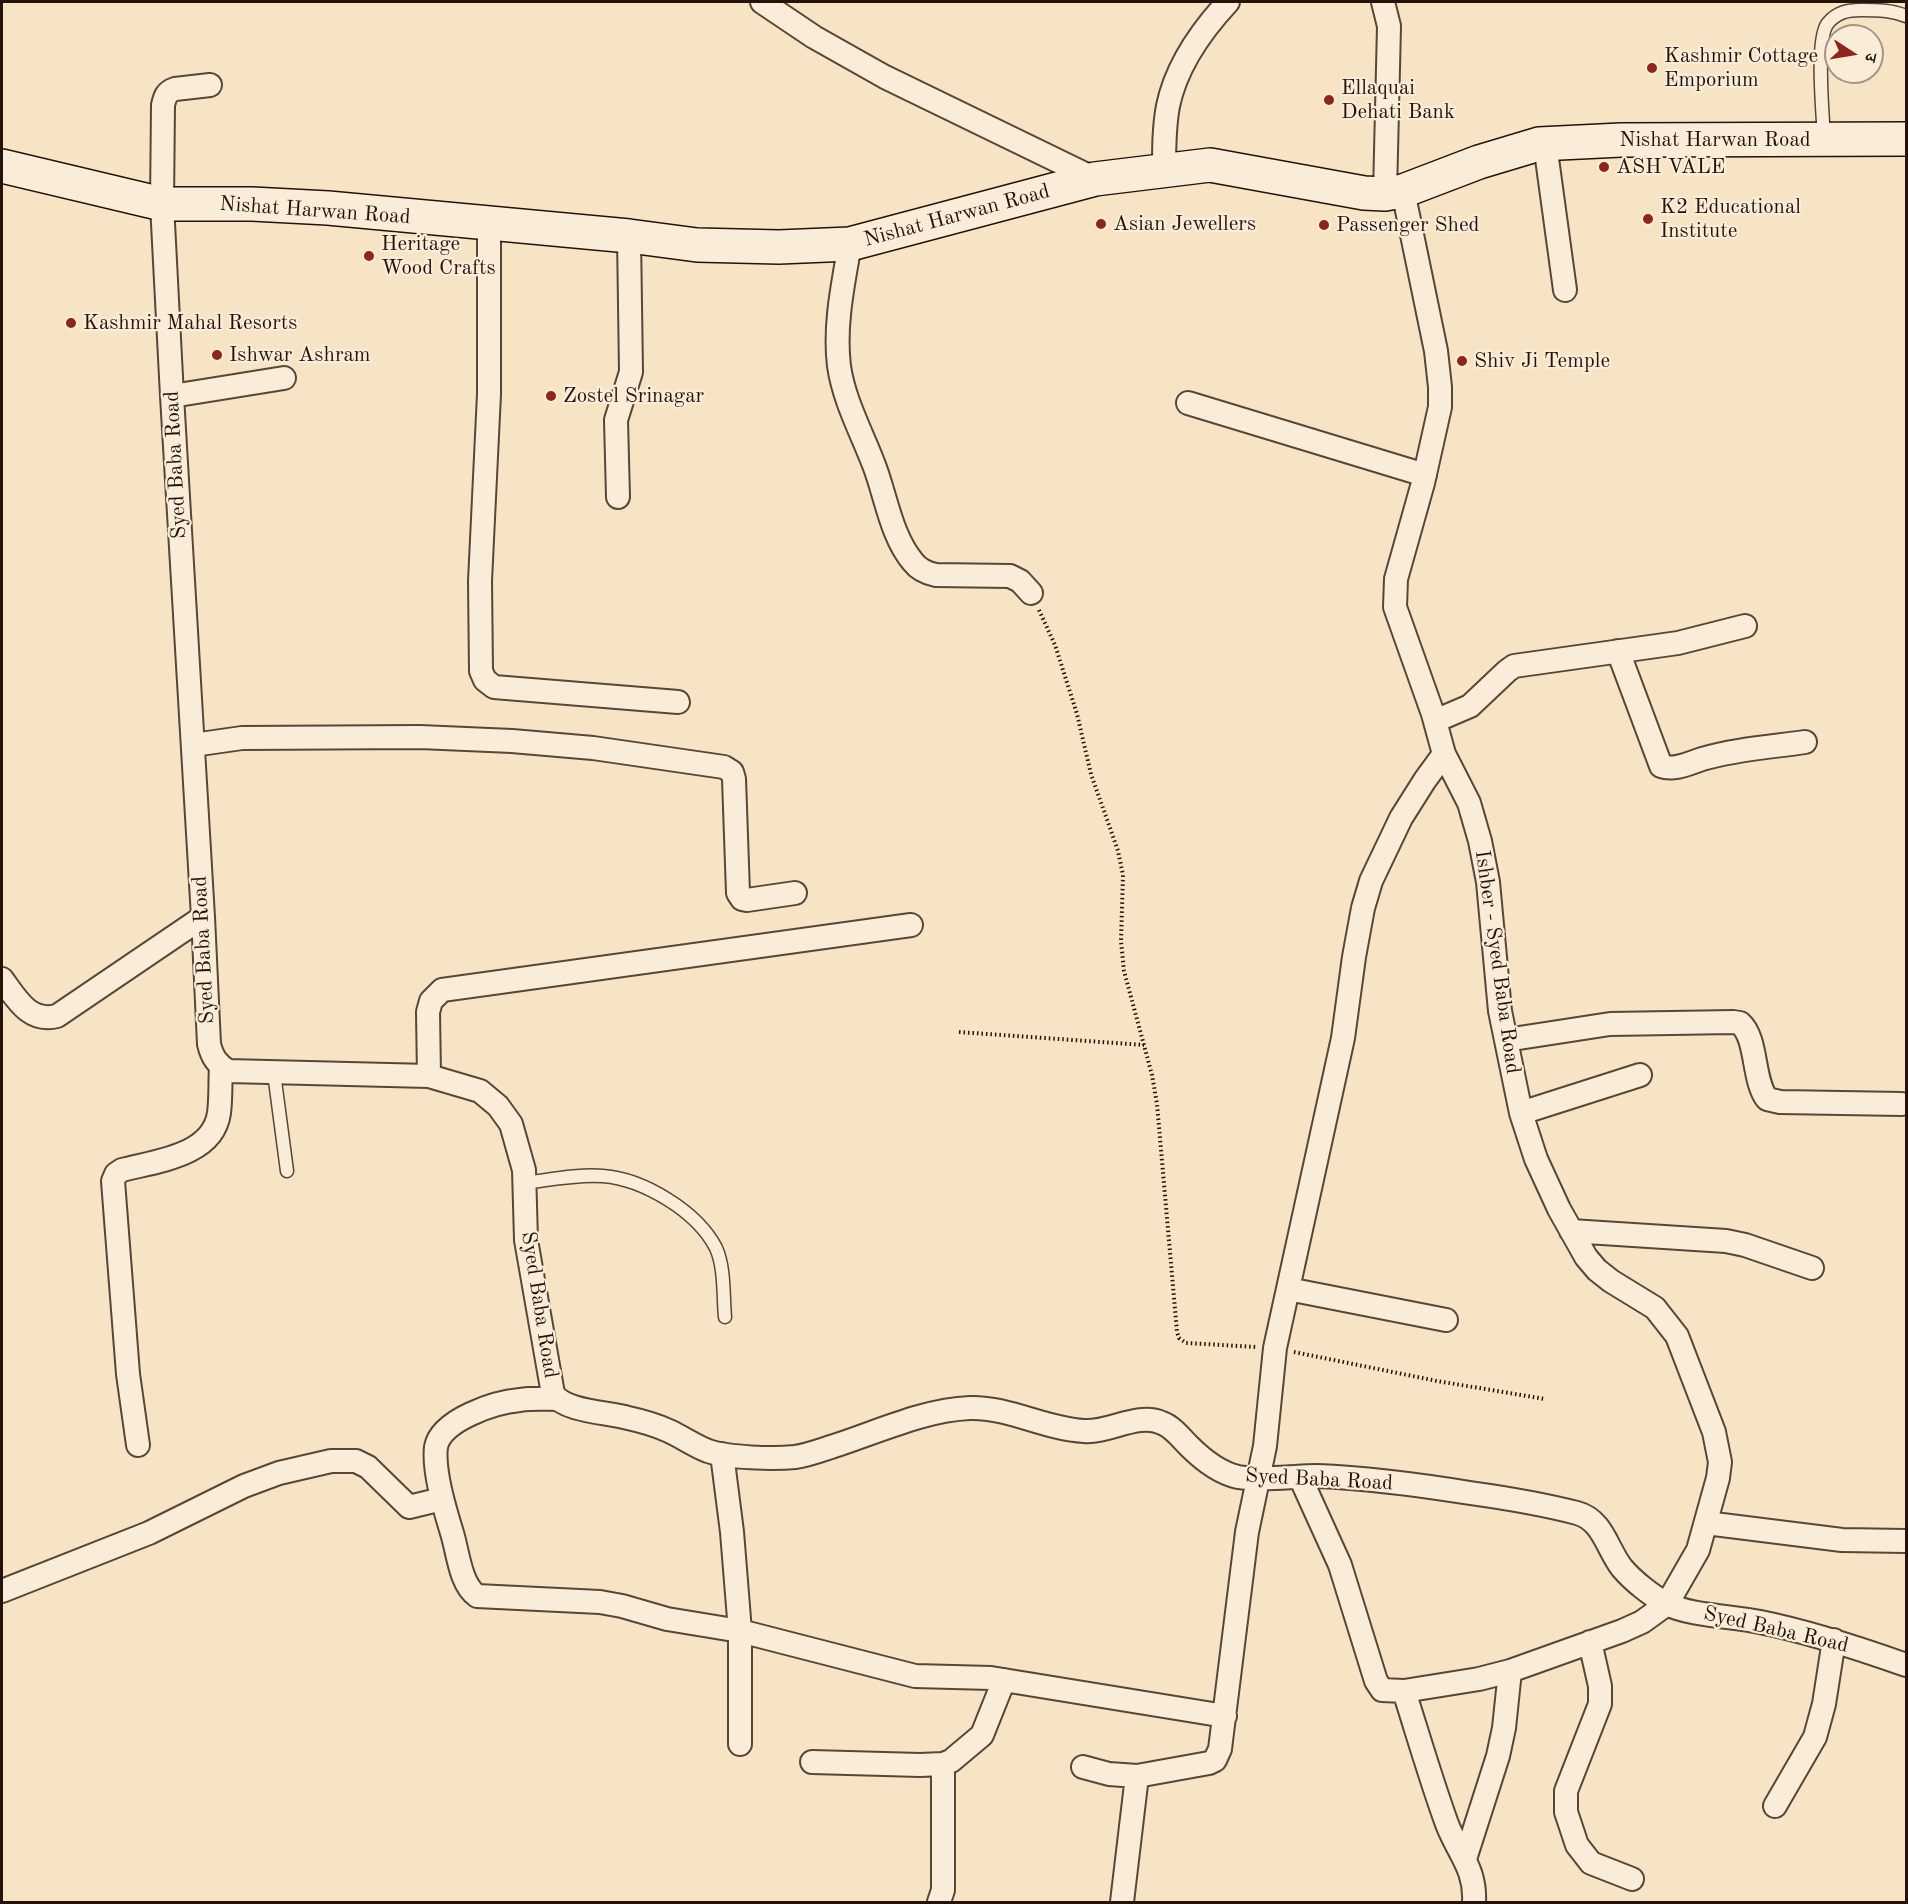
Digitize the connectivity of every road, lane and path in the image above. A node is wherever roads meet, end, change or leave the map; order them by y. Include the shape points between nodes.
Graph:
1 (762, 2) edge
2 (1228, 2) edge
3 (1383, 2) edge
4 (1906, 16) edge
5 (210, 85) dead end
6 (1824, 139) junction
7 (1906, 139) edge
8 (1545, 144) junction
9 (2, 166) edge
10 (1164, 171) junction
11 (1095, 179) junction
12 (1394, 193) junction
13 (162, 204) junction
14 (489, 224) junction
15 (629, 236) junction
16 (850, 244) junction
17 (1565, 290) dead end
18 (284, 378) dead end
19 (172, 396) junction
20 (1188, 403) dead end
21 (1425, 475) junction
22 (618, 497) dead end
23 (1031, 593) joint
24 (1745, 626) dead end
25 (1618, 651) junction
26 (678, 702) dead end
27 (1435, 721) junction
28 (1805, 742) dead end
29 (193, 745) junction
30 (1444, 754) junction
31 (795, 893) dead end
32 (203, 916) junction
33 (911, 925) dead end
34 (2, 979) edge
35 (959, 1032) dead end
36 (1506, 1040) junction
37 (1144, 1045) junction
38 (221, 1067) junction
39 (274, 1073) junction
40 (429, 1076) junction
41 (1640, 1076) dead end
42 (1902, 1104) dead end
43 (1521, 1113) junction
44 (287, 1171) dead end
45 (524, 1183) junction
46 (1571, 1231) junction
47 (1812, 1268) dead end
48 (1288, 1289) junction
49 (725, 1317) dead end
50 (1446, 1320) dead end
51 (1275, 1348) junction
52 (557, 1399) junction
53 (1545, 1399) dead end
54 (138, 1445) dead end
55 (722, 1454) junction
56 (1300, 1477) junction
57 (1258, 1478) junction
58 (442, 1499) junction
59 (1706, 1523) junction
60 (1906, 1541) edge
61 (2, 1591) edge
62 (1667, 1604) junction
63 (740, 1631) junction
64 (1834, 1640) junction
65 (1590, 1642) junction
66 (1906, 1665) edge
67 (1510, 1671) junction
68 (1004, 1680) junction
69 (1404, 1691) junction
70 (1225, 1716) junction
71 (740, 1744) dead end
72 (812, 1762) dead end
73 (943, 1764) junction
74 (1083, 1767) dead end
75 (1137, 1776) junction
76 (1775, 1806) dead end
77 (1465, 1859) junction
78 (1632, 1879) dead end
79 (939, 1902) edge
80 (1122, 1902) edge
81 (1474, 1902) edge

1 - 11 street via 885,77
2 - 10 street via 1197,40 1175,84 1165,124
3 - 12 street, Ishber - Syed Baba Road via 1389,26
4 - 6 lane via 1889,10 1848,10 1826,25 1821,55
5 - 13 street, Syed Baba Road via 170,90 165,96
6 - 7 main road, Nishat Harwan Road
6 - 8 main road, Nishat Harwan Road
8 - 12 main road, Nishat Harwan Road via 1479,162
8 - 17 street
9 - 13 main road, Nishat Harwan Road
10 - 11 main road, Nishat Harwan Road
10 - 12 main road, Nishat Harwan Road via 1210,165 1364,194
11 - 16 main road, Nishat Harwan Road
12 - 21 street, Ishber - Syed Baba Road via 1436,351 1440,387 1436,431
13 - 14 main road, Nishat Harwan Road via 328,208
13 - 19 street, Syed Baba Road
14 - 15 main road, Nishat Harwan Road
14 - 26 street via 489,394 480,581 481,671 494,687
15 - 16 main road, Nishat Harwan Road via 697,245
15 - 22 street via 631,372 616,420
16 - 23 street via 839,310 839,366 899,538 911,561 927,573 1010,576
18 - 19 street
19 - 29 street, Syed Baba Road
20 - 21 street
21 - 27 street, Ishber - Syed Baba Road via 1394,593 1399,624
23 - 37 path via 1058,655 1091,774 1118,851 1124,971
24 - 25 street via 1678,643
25 - 27 street via 1514,666 1470,706
25 - 28 street via 1661,766 1675,767 1719,754
27 - 30 street, Ishber - Syed Baba Road
29 - 31 street via 242,738 420,737 593,748 724,767 734,779 740,897 747,900
29 - 32 street, Syed Baba Road
30 - 36 street, Ishber - Syed Baba Road via 1469,803 1480,842
30 - 48 street via 1401,818 1375,871 1363,908 1343,1038
32 - 34 street via 57,1016 42,1017 26,1010
32 - 38 street, Syed Baba Road via 209,1044
33 - 40 street via 442,990 431,1001 428,1012
35 - 37 path
36 - 42 street via 1610,1024 1740,1023 1748,1034 1760,1087 1767,1099
36 - 43 street, Ishber - Syed Baba Road
37 - 51 path via 1157,1104 1179,1338 1186,1343
38 - 39 street, Syed Baba Road via 228,1071
38 - 54 street via 219,1114 208,1139 180,1155 122,1170 113,1181 128,1374
39 - 40 street, Syed Baba Road
39 - 44 lane
40 - 45 street, Syed Baba Road via 480,1091 498,1106 511,1124
41 - 43 street
43 - 46 street, Ishber - Syed Baba Road via 1536,1159
45 - 49 lane via 602,1176 664,1197 685,1212 716,1249
45 - 52 street, Syed Baba Road via 526,1240
46 - 47 street via 1726,1241
46 - 59 street, Ishber - Syed Baba Road via 1597,1270 1655,1308 1677,1336 1719,1455 1718,1478
48 - 50 street
48 - 51 street
51 - 53 path
51 - 57 street
52 - 55 street, Syed Baba Road via 570,1406 648,1423
52 - 58 street via 498,1404 456,1421 445,1430 436,1448
55 - 57 street, Syed Baba Road via 795,1457 935,1413 972,1408 1083,1431 1148,1419 1159,1421 1223,1472
55 - 63 street
56 - 57 street, Syed Baba Road
56 - 62 street, Syed Baba Road via 1438,1488 1526,1501 1585,1516 1598,1527 1629,1575
56 - 69 street via 1340,1565 1376,1681 1382,1690
57 - 70 street via 1247,1532
58 - 61 street via 409,1507 368,1467 356,1461 332,1461 244,1486 149,1533
58 - 63 street via 467,1584 477,1596 600,1602 667,1619
59 - 60 street via 1842,1540
59 - 62 street, Ishber - Syed Baba Road via 1698,1550
62 - 64 street, Syed Baba Road
62 - 65 street via 1642,1622
63 - 68 street via 915,1676
63 - 71 street
64 - 66 street, Syed Baba Road
64 - 76 street via 1815,1737
65 - 67 street
65 - 78 street via 1600,1704 1566,1791 1566,1812 1577,1845 1591,1863
67 - 69 street
67 - 77 street via 1498,1756
68 - 70 street
68 - 73 street via 982,1735
69 - 77 street via 1448,1826
70 - 75 street via 1215,1760
72 - 73 street
73 - 79 street via 943,1890
74 - 75 street
75 - 80 street
77 - 81 street via 1473,1881

